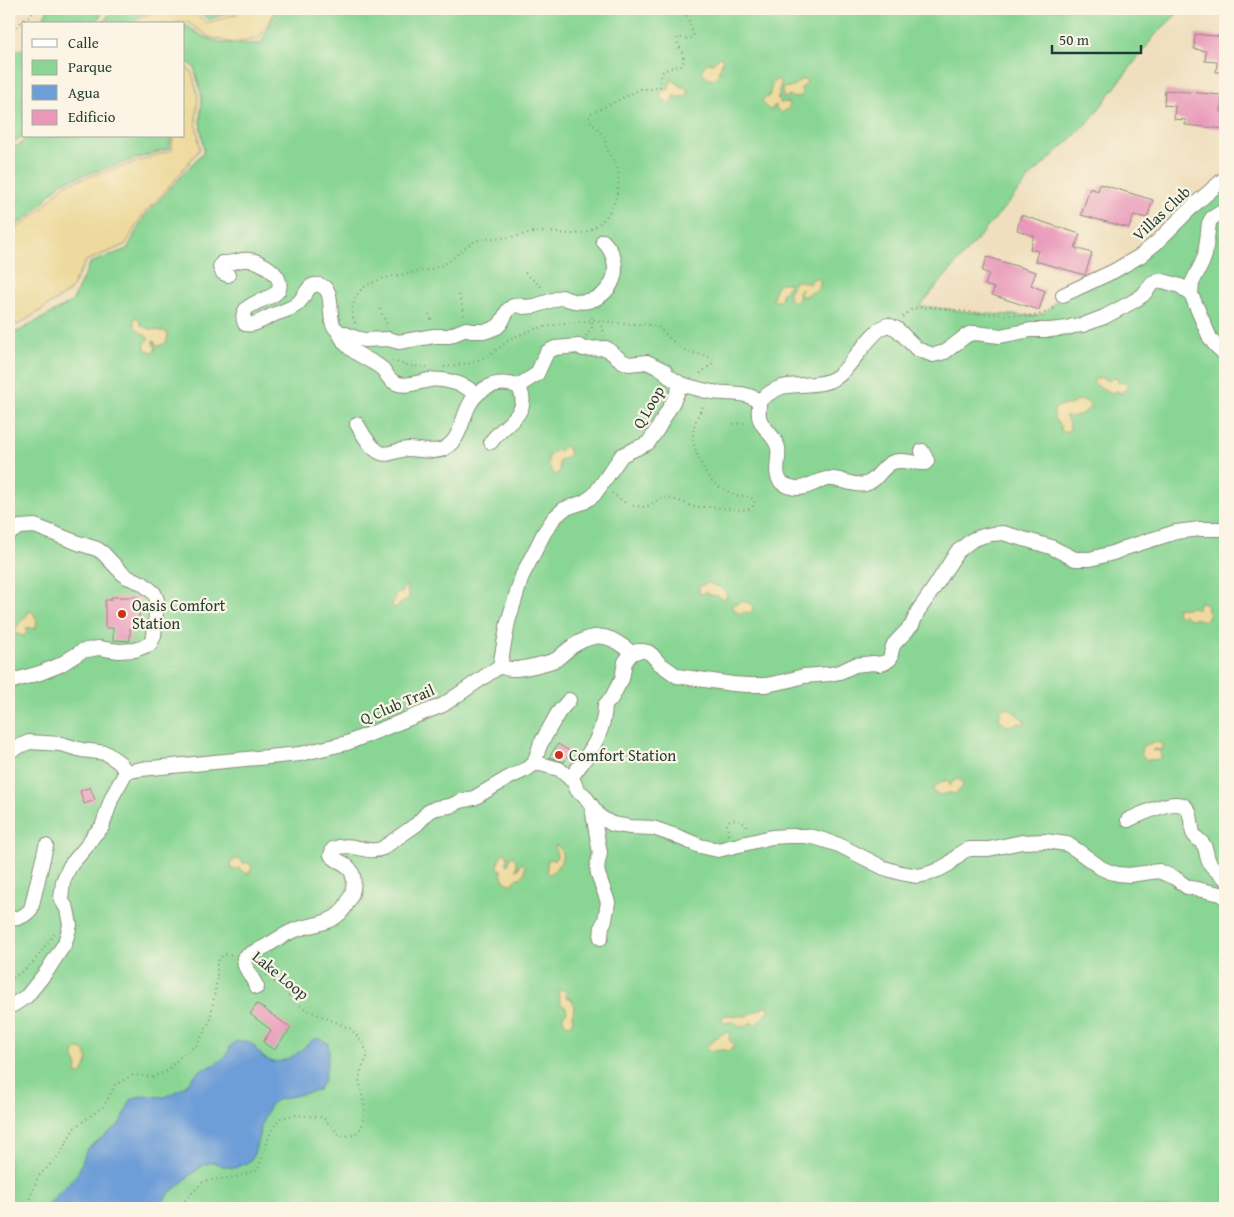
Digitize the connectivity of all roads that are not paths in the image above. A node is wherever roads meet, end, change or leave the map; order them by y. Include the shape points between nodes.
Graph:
1 (1225, 178) edge
2 (1225, 210) edge
3 (603, 241) dead end
4 (228, 275) dead end
5 (1192, 294) junction
6 (1063, 296) road end
7 (338, 331) junction
8 (1225, 354) edge
9 (681, 384) junction
10 (518, 386) junction
11 (474, 396) junction
12 (759, 401) junction
13 (357, 424) dead end
14 (491, 442) dead end
15 (922, 451) dead end
16 (1225, 530) edge
17 (9, 533) edge
18 (632, 653) junction
19 (500, 666) junction
20 (9, 682) edge
21 (569, 700) dead end
22 (9, 751) edge
23 (534, 764) junction
24 (126, 772) junction
25 (570, 779) junction
26 (591, 806) junction
27 (1128, 820) dead end
28 (46, 846) dead end
29 (1225, 878) edge
30 (1225, 897) edge
31 (9, 918) edge
32 (601, 938) dead end
33 (257, 987) dead end
34 (9, 1006) edge

1 - 6 street, Villas Club via 1140,256
2 - 5 street via 1209,223 1205,255 1192,283
3 - 7 street via 613,255 614,279 602,295 591,301 562,297 535,306 513,306 497,327 487,331 466,330 449,336 398,342 364,340
4 - 7 street via 221,271 222,263 256,261 276,274 280,284 276,293 244,313 245,324 255,324 296,305 312,285 317,284 328,291 330,314
5 - 8 street via 1210,338
5 - 12 street via 1180,286 1159,281 1134,301 1083,325 1000,336 969,334 939,354 927,354 917,349 888,325 868,341 832,380 783,387
7 - 11 street via 351,349 381,367 396,384 439,380 465,387
9 - 10 street, Q Loop via 647,362 629,364 606,348 583,349 579,346 547,352 537,374
9 - 12 street via 713,392 744,394
9 - 19 street, Q Loop via 648,442 622,455 594,494 584,502 564,509 544,533 522,576 508,622
10 - 11 street via 494,384
10 - 14 street via 522,403 518,416
11 - 13 street via 459,431 445,449 401,449 386,454 370,444
12 - 15 street via 759,418 777,445 778,478 788,486 805,488 826,479 864,485 892,462 927,462
16 - 18 street via 1200,528 1176,532 1090,559 1075,559 1051,547 1003,533 982,536 957,552 918,611 912,626 894,644 890,659 880,664 865,663 840,672 766,685 733,684 677,676 648,652
17 - 20 street via 20,527 35,526 97,549 121,572 154,593 157,600 154,636 150,644 119,652 98,648 82,651 53,668
18 - 19 street via 618,641 592,637 555,660 510,670
18 - 25 street via 619,684 605,705 594,746
19 - 24 street, Q Club Trail via 443,705 347,744 300,754
21 - 23 street via 540,745
22 - 24 street via 28,742 62,744 106,753
23 - 25 street via 559,769
23 - 33 street via 482,795 428,812 383,848 370,851 347,845 333,849 333,858 347,865 354,878 346,907 327,922 295,930 244,958
24 - 34 street via 112,797 102,827 62,881 62,899 70,924 65,943 27,996
25 - 26 street
26 - 30 street via 612,824 653,828 718,850 765,839 806,836 839,845 884,868 918,876 938,870 969,849 1045,841 1067,844 1110,872 1129,875 1159,871 1187,886
26 - 32 street via 600,853 598,874 608,902
27 - 29 street via 1169,805 1186,807 1193,834 1206,849 1209,863
28 - 31 street via 31,909 25,916

